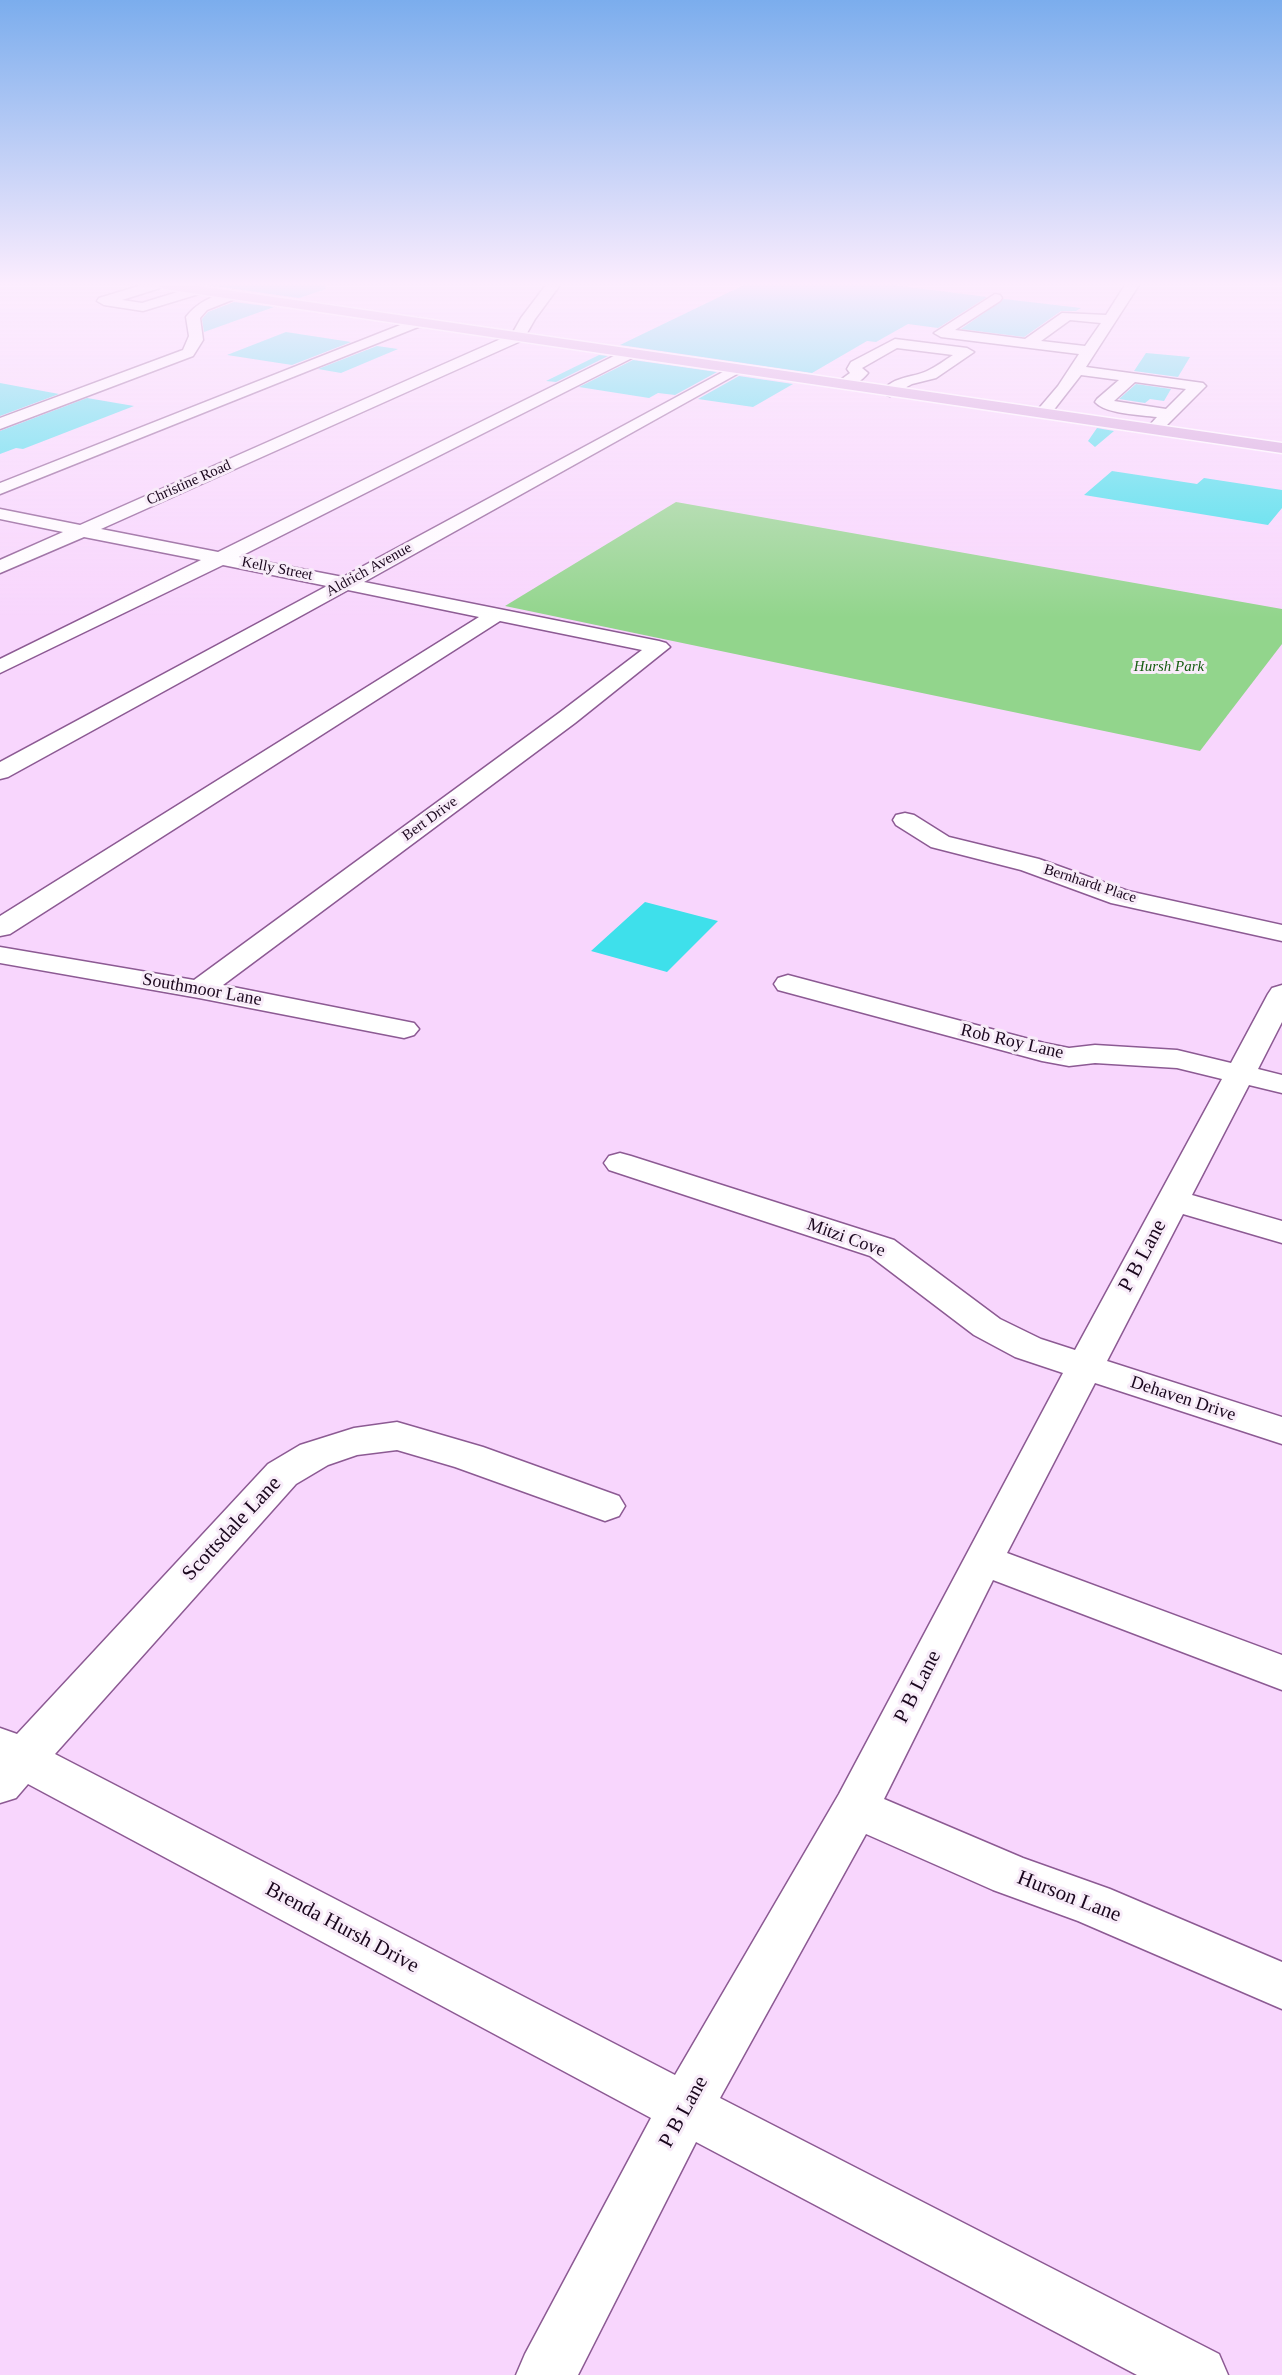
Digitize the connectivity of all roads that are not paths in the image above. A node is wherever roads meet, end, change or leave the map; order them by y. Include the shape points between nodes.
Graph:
1 (75, 396) edge
2 (233, 396) edge
3 (385, 396) edge
4 (548, 396) edge
5 (691, 396) edge
6 (924, 396) edge
7 (1056, 396) edge
8 (1110, 396) edge
9 (1188, 396) edge
10 (1043, 413) junction
11 (1169, 414) junction
12 (0, 424) edge
13 (1154, 429) junction
14 (1282, 448) edge
15 (0, 489) edge
16 (0, 514) edge
17 (83, 530) junction
18 (219, 557) junction
19 (0, 567) edge
20 (346, 583) junction
21 (496, 615) junction
22 (659, 647) joint
23 (0, 667) edge
24 (0, 772) edge
25 (905, 820) dead end
26 (0, 928) edge
27 (1282, 933) edge
28 (0, 955) edge
29 (788, 984) dead end
30 (199, 989) junction
31 (1277, 1016) edge
32 (404, 1029) dead end
33 (1240, 1073) junction
34 (1282, 1084) edge
35 (620, 1163) dead end
36 (1173, 1200) junction
37 (1282, 1232) edge
38 (1084, 1367) junction
39 (1282, 1431) edge
40 (605, 1506) dead end
41 (983, 1560) junction
42 (1282, 1673) edge
43 (8, 1763) edge
44 (856, 1808) junction
45 (1282, 1986) edge
46 (685, 2108) junction
47 (546, 2375) edge
48 (1198, 2375) edge

1 - 12 street
2 - 15 street
3 - 17 street, Christine Road
4 - 18 street
5 - 20 street, Aldrich Avenue
6 - 10 main road
7 - 10 street
8 - 11 street via 1103,402
9 - 11 street
10 - 13 main road
11 - 13 street
13 - 14 main road
16 - 17 street, Kelly Street
17 - 18 street, Kelly Street
17 - 19 street, Christine Road
18 - 20 street, Kelly Street
18 - 23 street
20 - 21 street, Kelly Street
20 - 24 street, Aldrich Avenue
21 - 22 street, Kelly Street
21 - 26 street
22 - 30 street, Bert Drive
25 - 27 street, Bernhardt Place via 940,842 1030,864 1120,897
28 - 30 street, Southmoor Lane
29 - 33 street, Rob Roy Lane via 1042,1052 1069,1057 1095,1054 1177,1059
30 - 32 street, Southmoor Lane
31 - 33 street, P B Lane
33 - 34 street, Rob Roy Lane
33 - 36 street, P B Lane
35 - 38 street, Mitzi Cove via 882,1248 987,1327 1028,1348
36 - 37 street
36 - 38 street, P B Lane
38 - 39 street, Dehaven Drive
38 - 41 street, P B Lane
40 - 43 street, Scottsdale Lane via 469,1457 397,1436 354,1442 314,1455 282,1474
41 - 42 street
41 - 44 street, P B Lane
43 - 46 street, Brenda Hursh Drive
44 - 45 street, Hurson Lane
44 - 46 street, P B Lane
46 - 47 street, P B Lane
46 - 48 street, Brenda Hursh Drive

